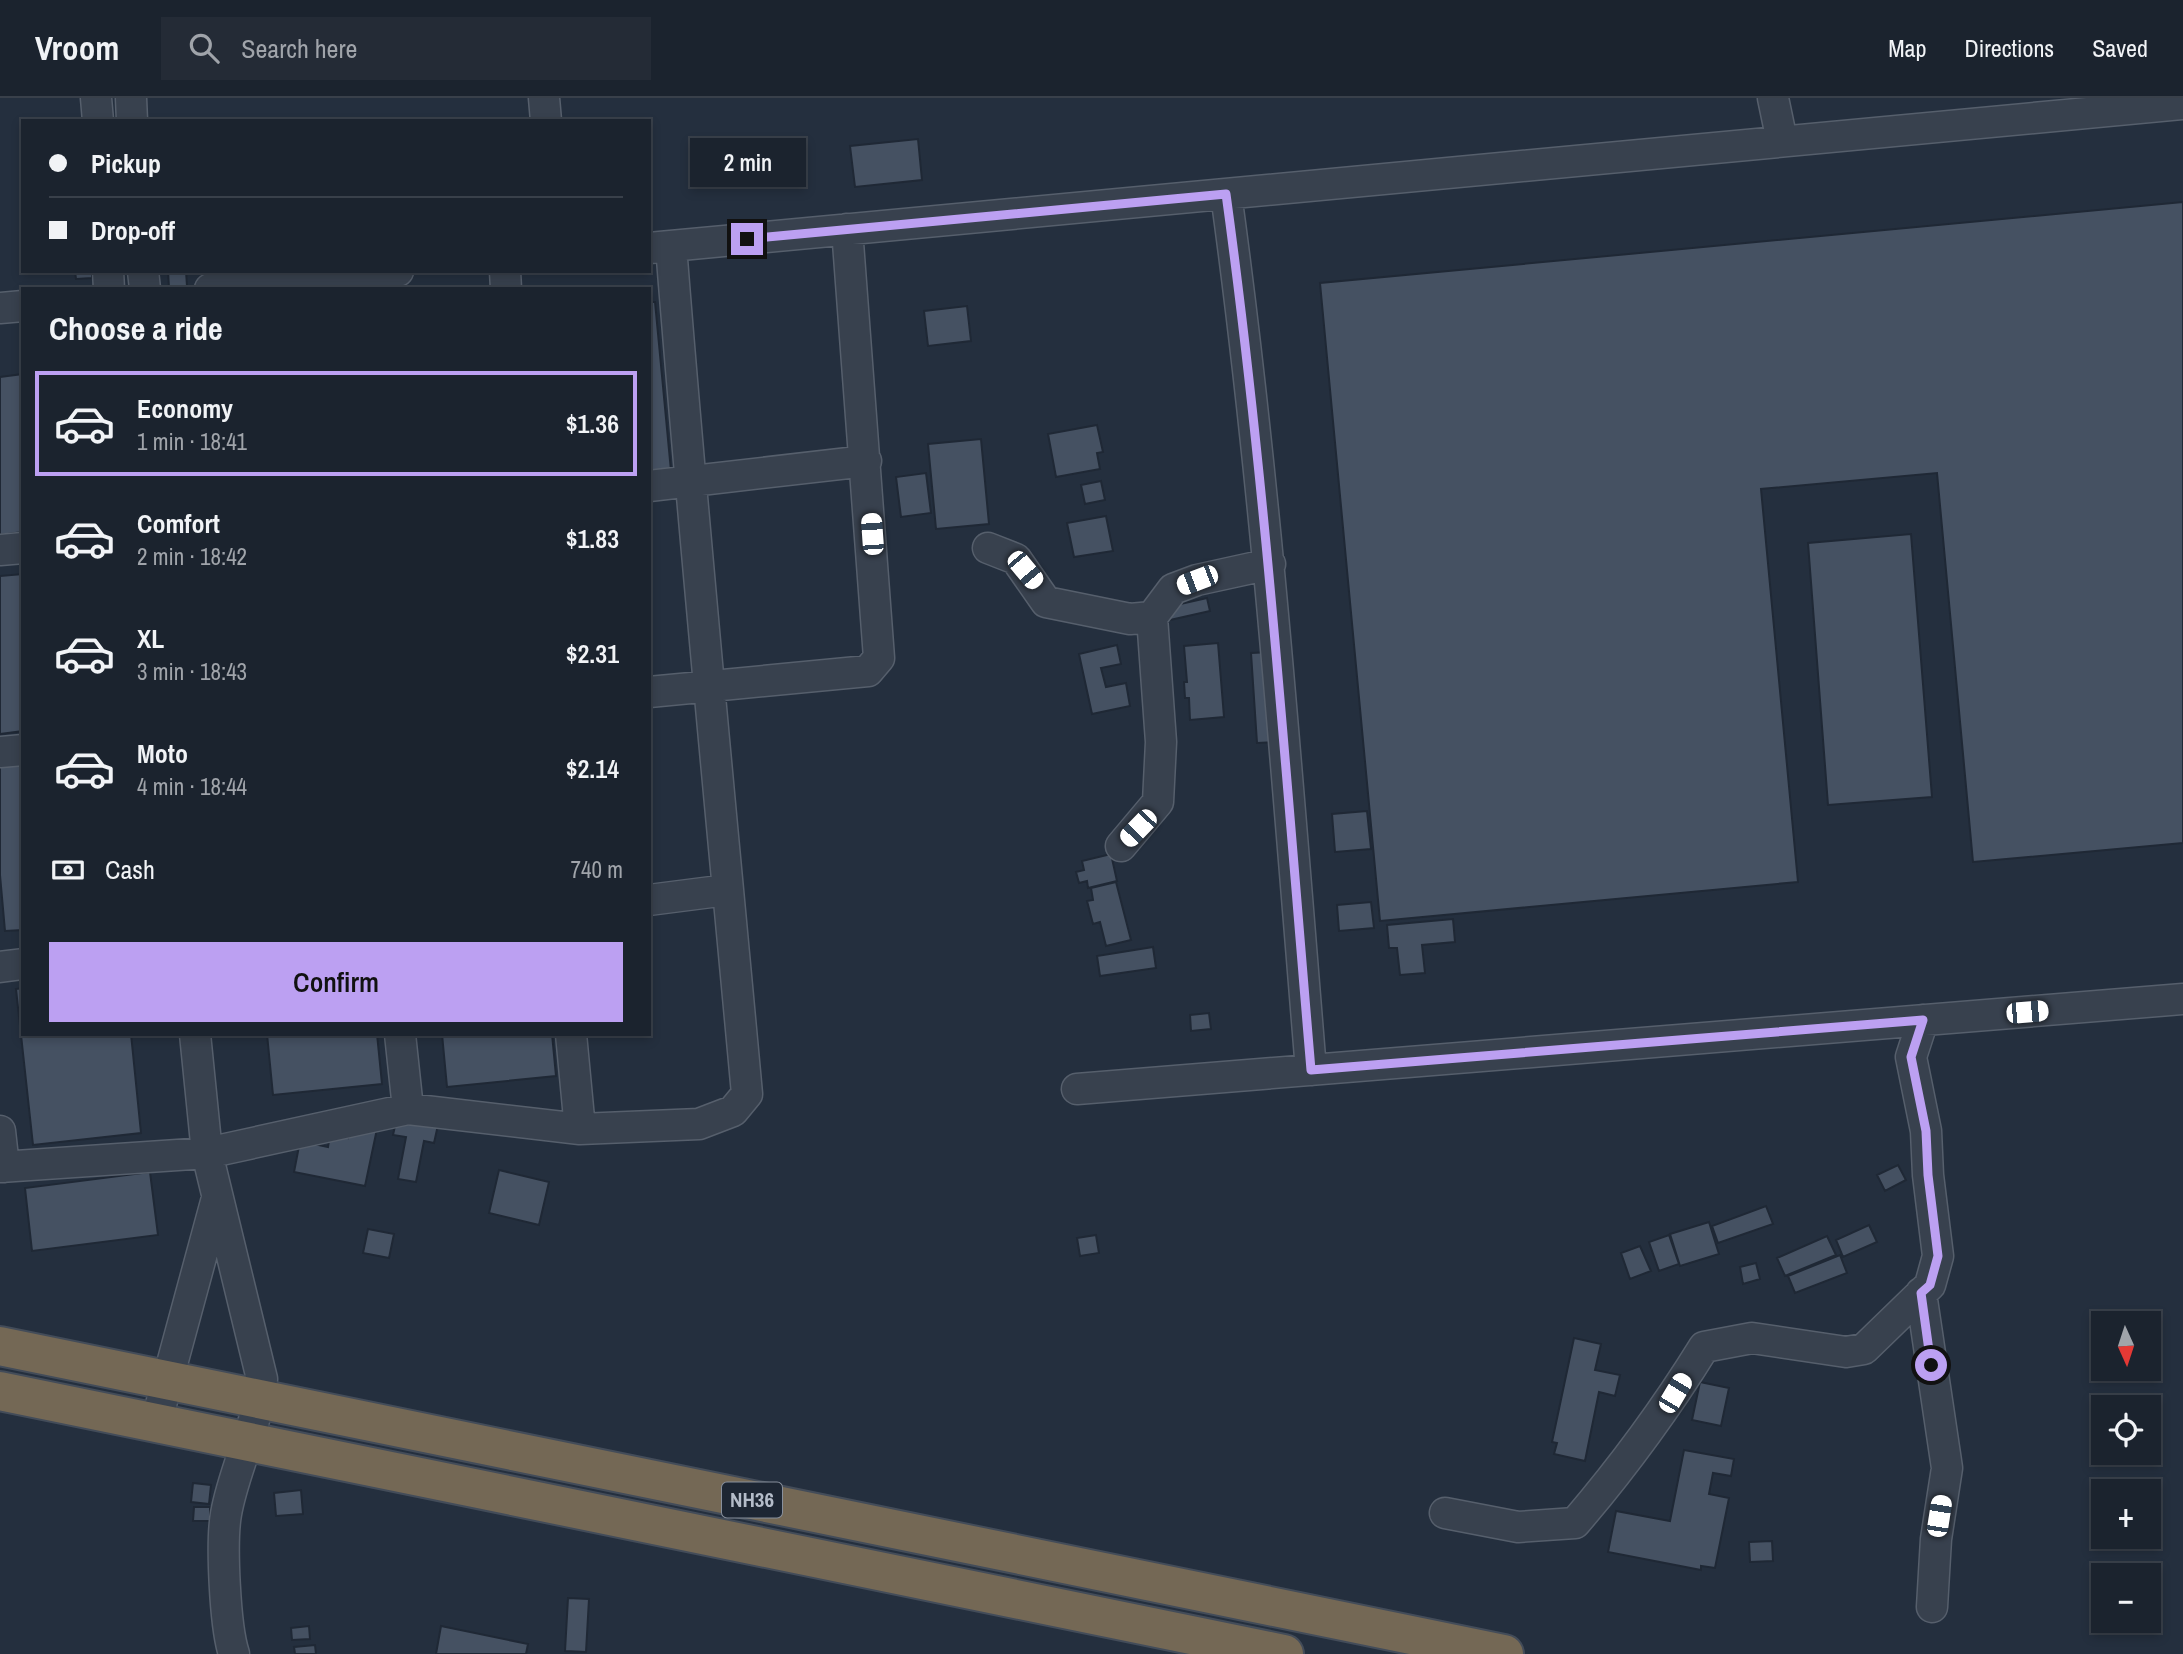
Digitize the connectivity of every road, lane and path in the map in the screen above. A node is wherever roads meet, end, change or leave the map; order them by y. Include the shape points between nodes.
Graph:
1 (96, 98) edge
2 (131, 98) edge
3 (544, 98) edge
4 (1773, 98) edge
5 (2183, 104) edge
6 (97, 119) edge
7 (132, 119) edge
8 (546, 119) edge
9 (1782, 141) junction
10 (1226, 194) junction
11 (847, 229) junction
12 (660, 247) edge
13 (388, 273) edge
14 (335, 283) edge
15 (252, 287) edge
16 (21, 306) edge
17 (0, 309) edge
18 (866, 461) junction
19 (689, 483) junction
20 (651, 486) edge
21 (21, 548) edge
22 (988, 548) dead end
23 (0, 550) edge
24 (1270, 564) junction
25 (1152, 617) junction
26 (711, 687) junction
27 (651, 692) edge
28 (21, 750) edge
29 (0, 752) edge
30 (1121, 846) dead end
31 (727, 890) junction
32 (651, 900) edge
33 (21, 964) edge
34 (0, 967) edge
35 (2183, 999) edge
36 (1923, 1020) junction
37 (195, 1036) edge
38 (400, 1036) edge
39 (571, 1036) edge
40 (1311, 1070) junction
41 (1077, 1089) dead end
42 (408, 1109) junction
43 (580, 1129) junction
44 (0, 1131) edge
45 (207, 1153) junction
46 (2, 1167) edge
47 (218, 1194) junction
48 (1921, 1293) junction
49 (0, 1346) edge
50 (168, 1380) junction
51 (0, 1391) edge
52 (260, 1399) junction
53 (156, 1423) junction
54 (249, 1443) junction
55 (1445, 1513) dead end
56 (1932, 1606) dead end
57 (1195, 1645) edge
58 (234, 1654) edge
59 (1284, 1654) edge
60 (1504, 1654) edge

1 - 6 street
2 - 7 street
3 - 8 street
4 - 9 street
5 - 9 street
9 - 10 street
10 - 11 street
10 - 24 street via 1252,381
11 - 12 street
11 - 18 street
12 - 19 street
13 - 14 street
14 - 15 street
16 - 17 street
18 - 19 street
18 - 26 street via 879,658 868,671
19 - 20 street
19 - 26 street
21 - 23 street
22 - 25 street via 1016,559 1046,602 1130,619
24 - 25 street via 1173,589
24 - 40 street
25 - 30 street via 1161,742 1158,802
26 - 27 street
26 - 31 street
28 - 29 street
31 - 32 street
31 - 43 street via 747,1094 733,1111 699,1124
33 - 34 street
35 - 36 street
36 - 40 street
36 - 48 street via 1911,1057 1926,1131 1938,1256 1930,1285
37 - 45 street
38 - 42 street
39 - 43 street
40 - 41 street
42 - 43 street
42 - 45 street
44 - 46 street
45 - 46 street
45 - 47 street
47 - 50 street
47 - 52 street via 262,1379
48 - 55 street via 1864,1349 1846,1352 1752,1338 1704,1347 1627,1463 1575,1523 1518,1527
48 - 56 street via 1947,1468
49 - 50 highway, NH36
50 - 52 highway, NH36
50 - 53 street
51 - 53 highway, NH36
52 - 54 street
52 - 60 highway, NH36
53 - 54 highway, NH36
54 - 57 highway, NH36
54 - 58 street via 226,1514 225,1564
57 - 59 highway, NH36

